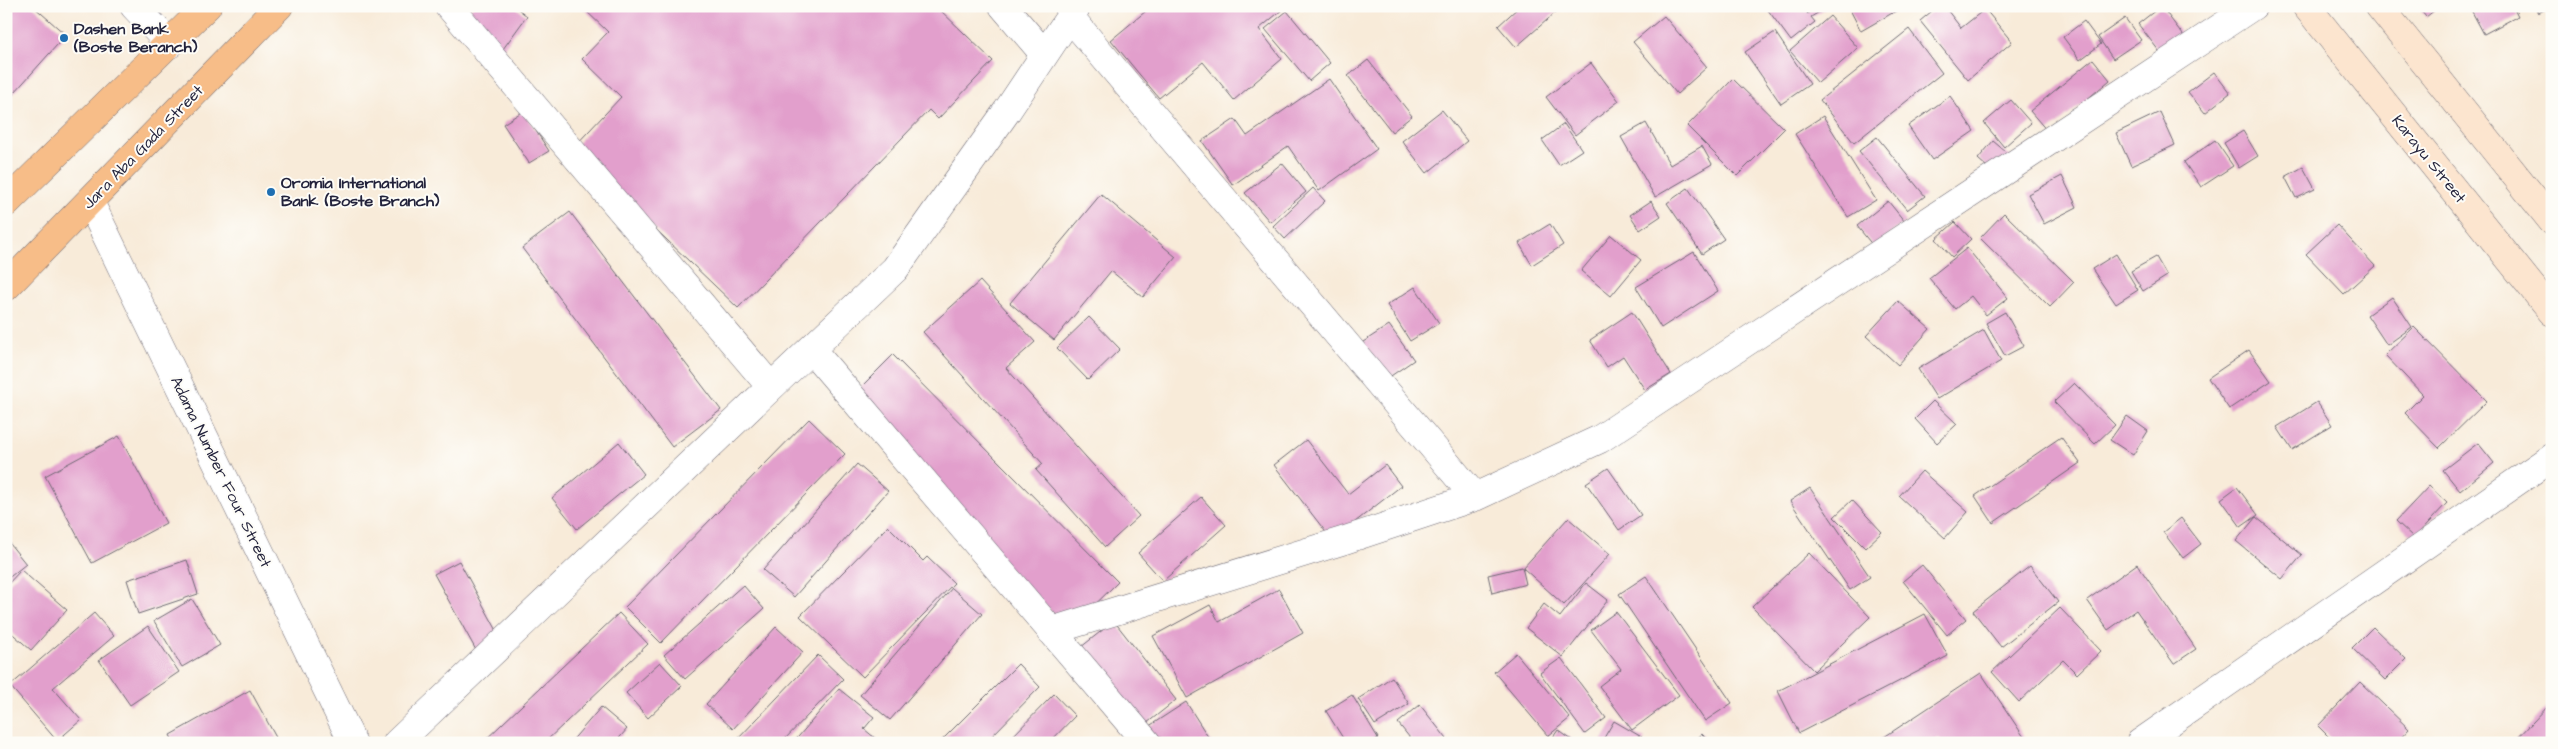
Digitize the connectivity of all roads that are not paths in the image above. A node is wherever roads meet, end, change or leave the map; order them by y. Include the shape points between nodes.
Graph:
1 (134, 6) edge
2 (207, 6) edge
3 (279, 6) edge
4 (449, 6) edge
5 (1002, 6) edge
6 (2253, 6) edge
7 (2306, 6) edge
8 (2379, 6) edge
9 (1073, 12) edge
10 (170, 44) junction
11 (1044, 54) junction
12 (90, 202) junction
13 (6, 203) edge
14 (2552, 221) edge
15 (6, 287) edge
16 (2552, 312) edge
17 (811, 350) junction
18 (771, 387) junction
19 (2552, 456) edge
20 (1475, 497) junction
21 (1051, 631) junction
22 (353, 743) edge
23 (397, 743) edge
24 (1147, 743) edge
25 (2140, 743) edge

1 - 10 street
2 - 10 main road
3 - 12 main road, Jara Aba Gada Street
4 - 18 street
5 - 11 street
6 - 20 street via 1600,438
7 - 16 main road, Karayu Street
8 - 14 main road
9 - 11 street
9 - 20 street
10 - 13 main road
11 - 17 street via 895,269
12 - 15 main road, Jara Aba Gada Street
12 - 22 street, Adama Number Four Street
17 - 18 street
17 - 21 street
18 - 23 street
19 - 25 street
20 - 21 street via 1342,542
21 - 24 street

